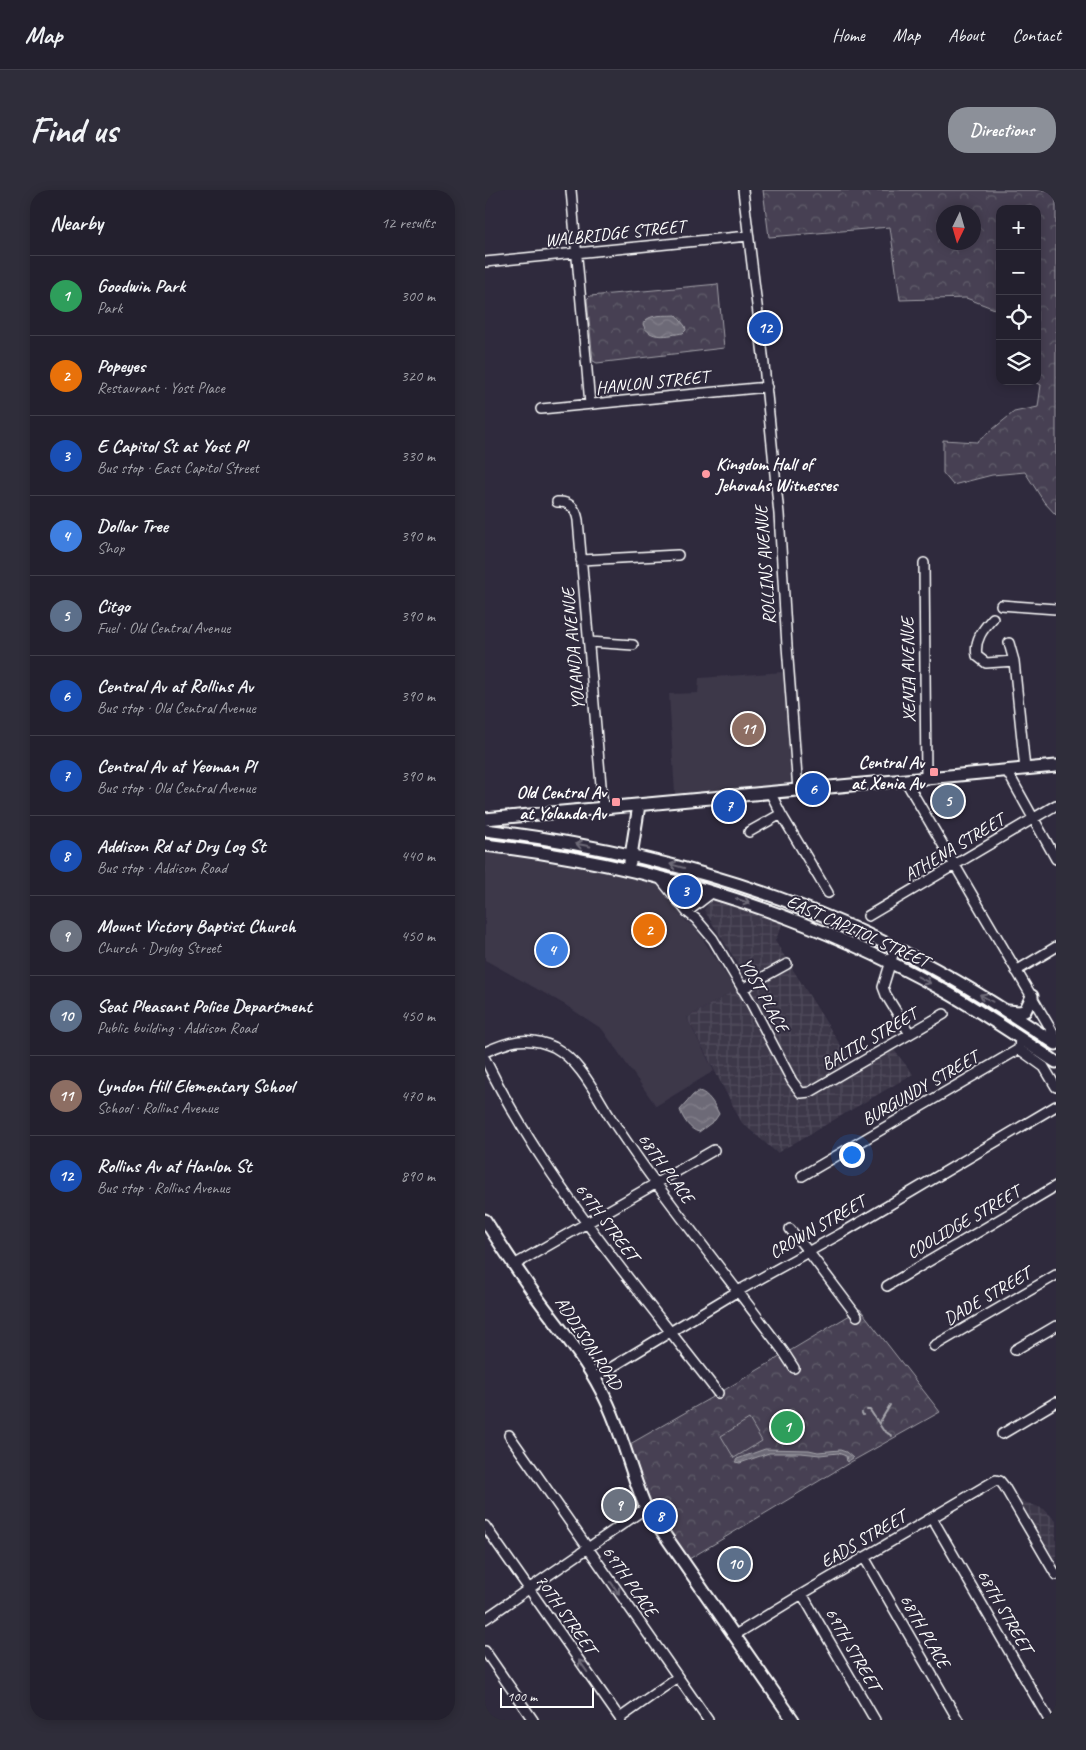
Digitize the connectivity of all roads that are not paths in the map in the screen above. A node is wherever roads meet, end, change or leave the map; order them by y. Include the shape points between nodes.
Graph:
1 (571, 190) edge
2 (743, 190) edge
3 (748, 236) junction
4 (577, 253) junction
5 (485, 262) edge
6 (767, 387) junction
7 (590, 404) junction
8 (541, 409) dead end
9 (557, 502) dead end
10 (678, 555) dead end
11 (581, 560) junction
12 (924, 563) dead end
13 (1001, 605) dead end
14 (1056, 609) edge
15 (993, 618) dead end
16 (589, 642) junction
17 (1009, 643) dead end
18 (633, 645) dead end
19 (1014, 661) junction
20 (1056, 766) edge
21 (1025, 769) junction
22 (1007, 771) junction
23 (926, 778) junction
24 (905, 780) junction
25 (798, 790) junction
26 (770, 792) junction
27 (639, 805) junction
28 (1056, 805) edge
29 (603, 808) junction
30 (781, 814) junction
31 (1033, 818) junction
32 (485, 819) edge
33 (485, 830) edge
34 (749, 832) dead end
35 (485, 845) edge
36 (631, 854) junction
37 (1056, 858) edge
38 (954, 865) junction
39 (628, 870) junction
40 (658, 876) junction
41 (713, 892) junction
42 (828, 893) dead end
43 (687, 912) junction
44 (868, 916) dead end
45 (1056, 947) edge
46 (895, 948) junction
47 (890, 962) junction
48 (787, 964) dead end
49 (1017, 971) junction
50 (742, 989) junction
51 (1032, 996) junction
52 (1006, 1011) junction
53 (944, 1014) dead end
54 (1055, 1032) edge
55 (909, 1034) junction
56 (1019, 1044) junction
57 (1056, 1044) edge
58 (485, 1052) edge
59 (485, 1059) edge
60 (1056, 1062) edge
61 (1056, 1087) edge
62 (810, 1092) joint
63 (1056, 1106) edge
64 (714, 1150) dead end
65 (803, 1176) dead end
66 (656, 1184) junction
67 (1056, 1186) edge
68 (485, 1220) edge
69 (586, 1223) junction
70 (790, 1229) dead end
71 (808, 1251) junction
72 (514, 1265) junction
73 (1056, 1275) edge
74 (887, 1286) dead end
75 (738, 1291) junction
76 (857, 1316) dead end
77 (1056, 1326) edge
78 (670, 1331) junction
79 (934, 1346) dead end
80 (1015, 1350) dead end
81 (794, 1368) dead end
82 (594, 1378) junction
83 (718, 1393) dead end
84 (1056, 1402) edge
85 (1002, 1434) dead end
86 (509, 1435) dead end
87 (646, 1508) junction
88 (932, 1518) junction
89 (485, 1526) edge
90 (587, 1548) junction
91 (864, 1557) junction
92 (1056, 1575) edge
93 (529, 1589) junction
94 (802, 1594) junction
95 (485, 1619) edge
96 (735, 1636) junction
97 (485, 1651) edge
98 (678, 1677) junction
99 (620, 1719) edge
100 (533, 1720) edge
101 (708, 1720) edge
102 (793, 1720) edge
103 (875, 1720) edge
104 (958, 1720) edge
105 (1049, 1720) edge

1 - 4 street
2 - 3 street, ROLLINS AVENUE
3 - 4 street, WALBRIDGE STREET
3 - 6 street, ROLLINS AVENUE
4 - 5 street, WALBRIDGE STREET
4 - 7 street
6 - 7 street, HANLON STREET
6 - 25 street, ROLLINS AVENUE
7 - 8 street, HANLON STREET
9 - 11 street, YOLANDA AVENUE via 568,503 575,511
10 - 11 street
11 - 16 street, YOLANDA AVENUE
12 - 23 street, XENIA AVENUE
13 - 14 street
15 - 19 street via 979,636 977,656 986,663
16 - 18 street
16 - 29 street, YOLANDA AVENUE
17 - 19 street
19 - 21 street
20 - 21 main road
21 - 22 main road
22 - 23 main road
22 - 31 street
23 - 24 main road
24 - 25 main road
24 - 38 street
25 - 26 main road
26 - 27 main road
26 - 30 street
27 - 29 main road
27 - 36 main road
28 - 31 street, ATHENA STREET
29 - 32 main road
30 - 34 street
30 - 42 street
31 - 37 street
31 - 38 street, ATHENA STREET
36 -> 33 main road, EAST CAPITOL STREET
35 - 39 main road, EAST CAPITOL STREET via 551,854
36 - 39 main road
46 -> 36 main road, EAST CAPITOL STREET via 743,885
38 - 44 street, ATHENA STREET
38 - 49 street
39 - 40 main road, EAST CAPITOL STREET
40 - 41 main road, EAST CAPITOL STREET
40 - 43 street, YOST PLACE
41 - 43 street
41 -> 47 main road, EAST CAPITOL STREET via 796,920
43 - 50 street, YOST PLACE via 713,939
45 - 49 street
46 - 47 street
52 -> 46 main road, EAST CAPITOL STREET
47 - 55 street via 883,986
47 -> 56 main road, EAST CAPITOL STREET via 958,999
48 - 50 street
49 - 51 street
50 - 62 street, YOST PLACE via 795,1086 801,1093
51 - 52 main road via 1025,1011
51 - 54 street
52 - 57 main road, EAST CAPITOL STREET
53 - 55 street, BALTIC STREET
55 - 62 street, BALTIC STREET
56 - 60 main road, EAST CAPITOL STREET
56 - 61 street via 1044,1067
56 - 65 street, BURGUNDY STREET
58 - 66 street, 68TH PLACE via 525,1040 563,1053 589,1083
59 - 69 street, 69TH STREET via 533,1145
63 - 71 street, CROWN STREET
64 - 66 street
66 - 69 street
66 - 75 street, 68TH PLACE
67 - 74 street, COOLIDGE STREET
68 - 72 main road, ADDISON ROAD
69 - 72 street
69 - 78 street, 69TH STREET
70 - 71 street
71 - 75 street, CROWN STREET
71 - 76 street
72 - 82 main road, ADDISON ROAD via 573,1344
73 - 79 street, DADE STREET
75 - 78 street, CROWN STREET
75 - 81 street, 68TH PLACE
77 - 80 street
78 - 82 street, CROWN STREET
78 - 83 street, 69TH STREET
82 - 87 main road, ADDISON ROAD via 614,1419
84 - 85 street
86 - 90 street, 69TH PLACE
87 - 90 street
87 - 96 main road, ADDISON ROAD
88 - 91 street, EADS STREET
88 - 92 street, EADS STREET via 995,1480 999,1481
88 - 105 street, 68TH STREET
89 - 93 street, 70TH STREET
90 - 93 street
90 -> 98 street, 69TH PLACE
91 - 94 street, EADS STREET
91 - 104 street, 68TH PLACE
93 - 95 street
99 -> 93 street, 70TH STREET
94 - 96 street, EADS STREET
94 - 103 street, 69TH STREET
96 - 102 main road, ADDISON ROAD
97 - 100 street
98 - 99 street
98 - 101 street, 69TH PLACE

